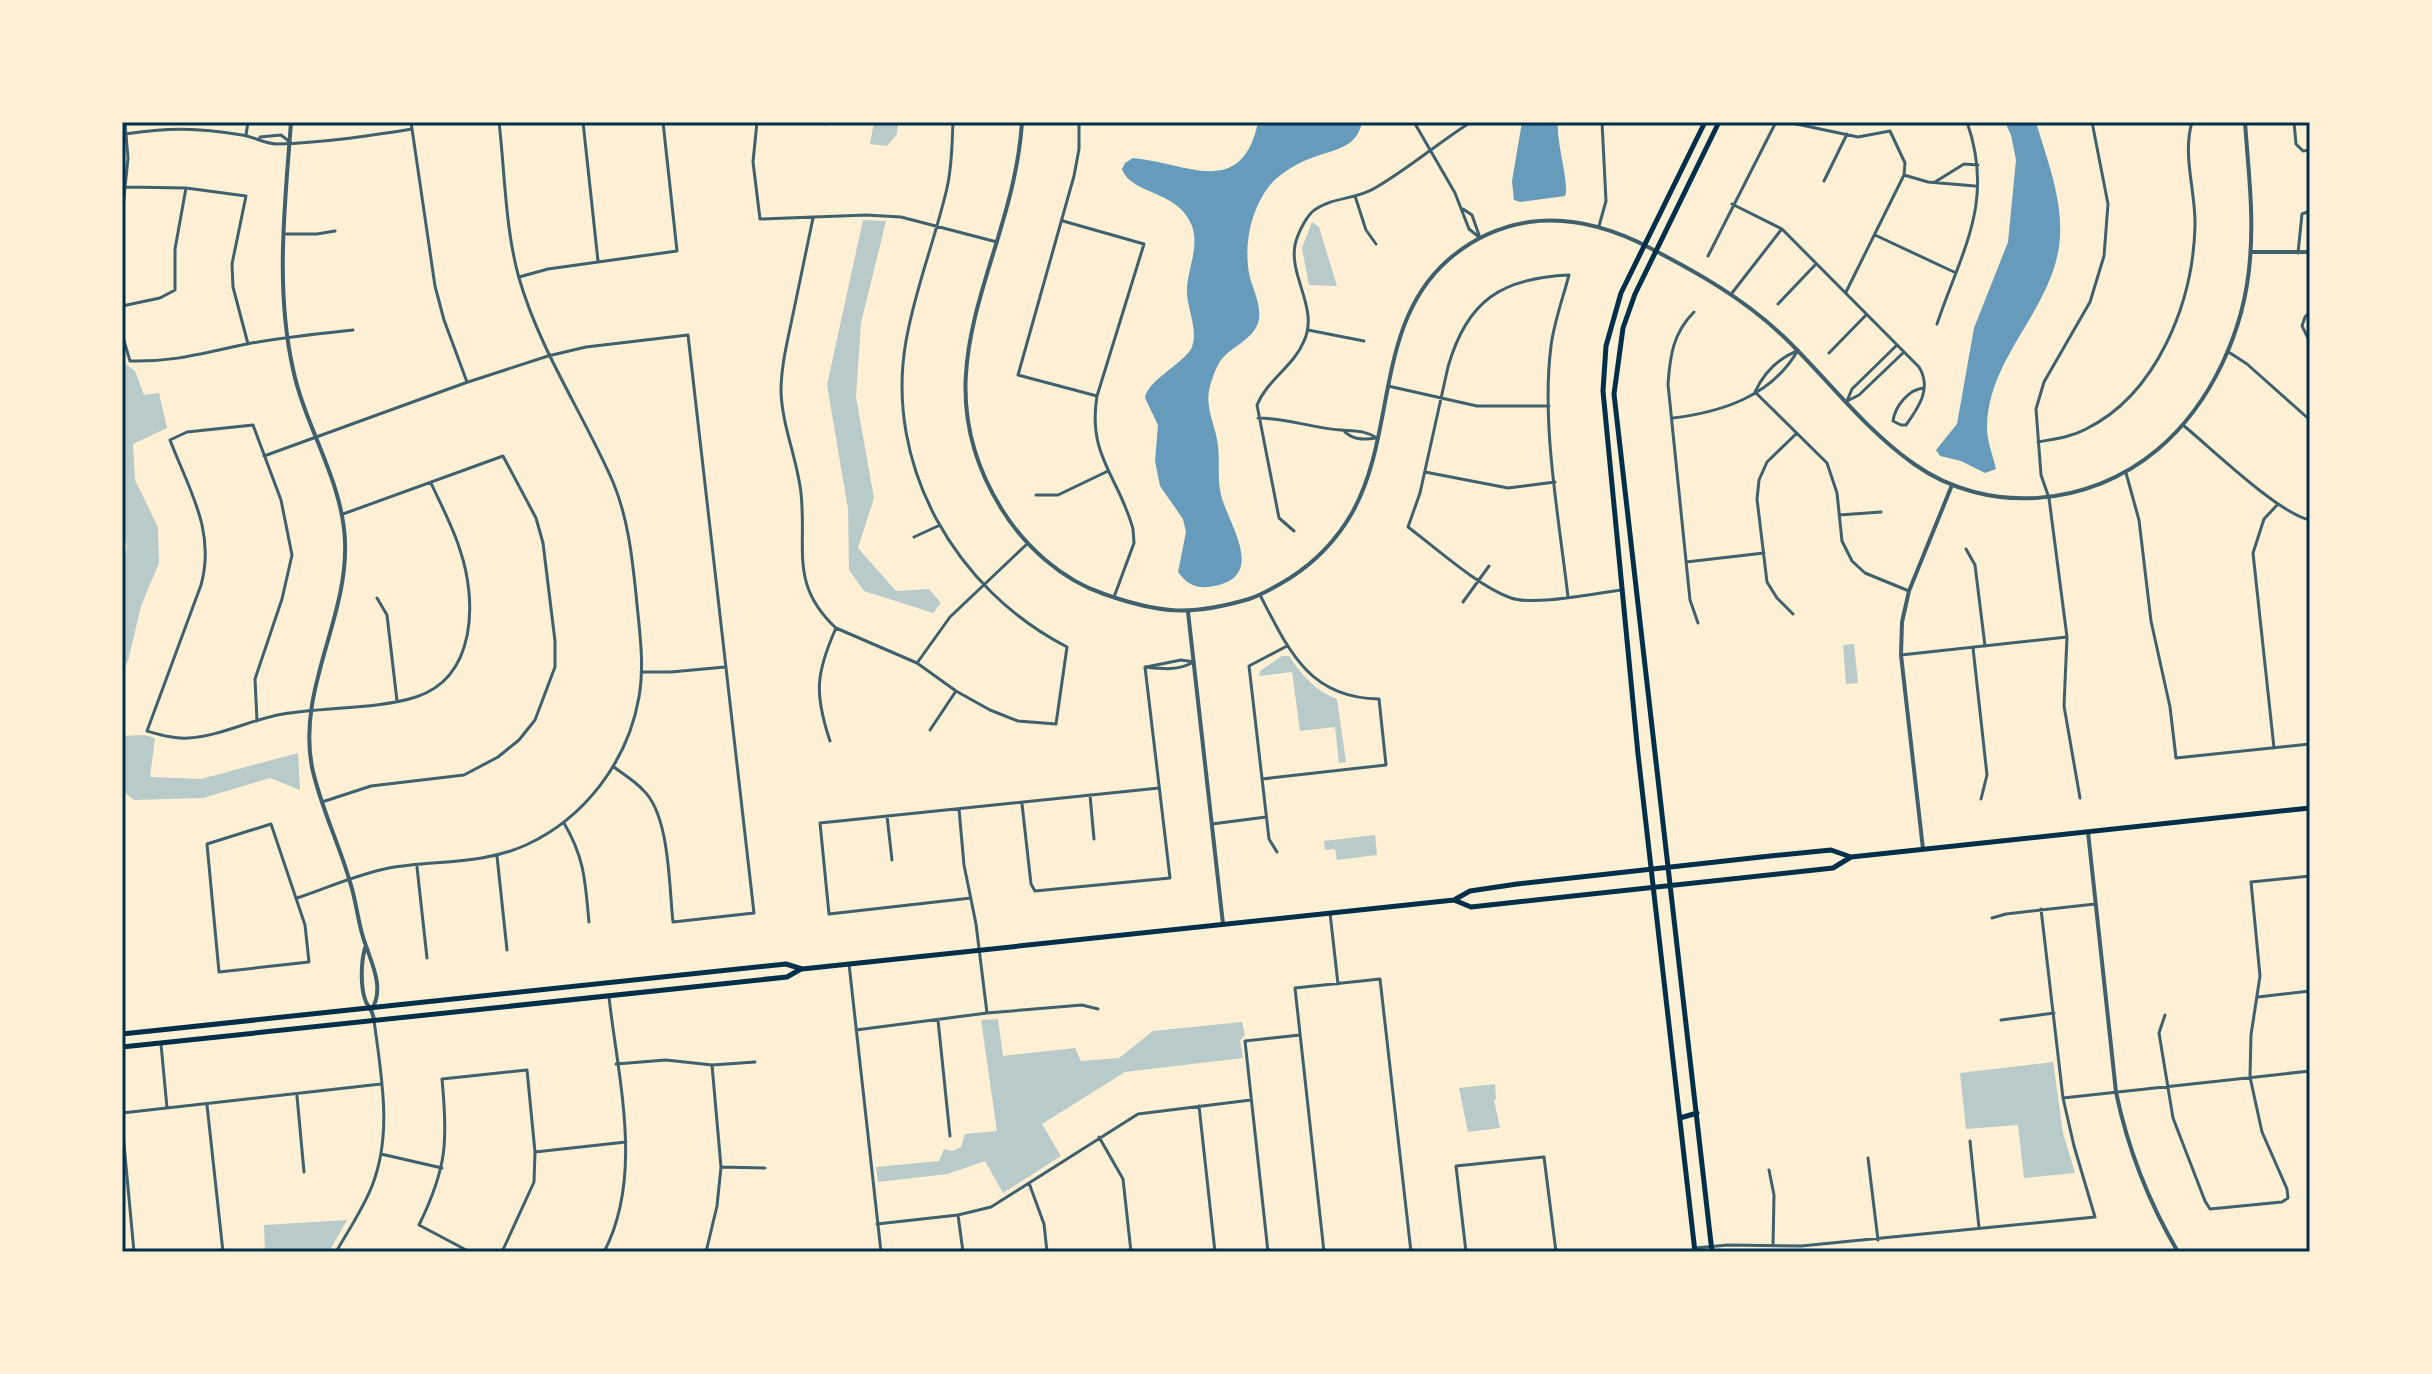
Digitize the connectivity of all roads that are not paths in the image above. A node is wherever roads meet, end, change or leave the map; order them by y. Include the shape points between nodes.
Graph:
1 (125, 122) edge
2 (248, 122) edge
3 (291, 122) edge
4 (411, 122) edge
5 (499, 122) edge
6 (583, 122) edge
7 (663, 122) edge
8 (757, 122) edge
9 (953, 122) edge
10 (1022, 122) edge
11 (1079, 122) edge
12 (1414, 122) edge
13 (1471, 122) edge
14 (1602, 122) edge
15 (1626, 122) edge
16 (1705, 122) edge
17 (1719, 122) edge
18 (1776, 122) edge
19 (1787, 122) edge
20 (1967, 122) edge
21 (2092, 122) edge
22 (2192, 122) edge
23 (2245, 122) edge
24 (2294, 122) edge
25 (1636, 123) edge
26 (186, 125) edge
27 (412, 129) junction
28 (125, 134) junction
29 (1847, 134) junction
30 (246, 135) junction
31 (260, 138) junction
32 (290, 142) junction
33 (1430, 149) junction
34 (2310, 150) edge
35 (1978, 165) junction
36 (1904, 175) junction
37 (1824, 181) dead end
38 (1935, 182) junction
39 (1977, 186) junction
40 (126, 187) junction
41 (186, 188) junction
42 (1355, 196) junction
43 (1732, 204) junction
44 (1463, 209) junction
45 (2310, 211) edge
46 (122, 217) edge
47 (813, 218) junction
48 (1063, 221) junction
49 (936, 226) junction
50 (1599, 226) junction
51 (1782, 229) junction
52 (335, 231) dead end
53 (284, 234) junction
54 (1875, 235) junction
55 (1479, 237) junction
56 (997, 242) junction
57 (1376, 244) dead end
58 (1645, 245) junction
59 (1655, 250) junction
60 (2251, 252) junction
61 (2310, 252) edge
62 (2298, 253) junction
63 (1708, 256) dead end
64 (598, 261) junction
65 (1816, 264) junction
66 (1955, 272) junction
67 (519, 277) junction
68 (1732, 293) junction
69 (1845, 294) junction
70 (1778, 304) dead end
71 (122, 306) edge
72 (1694, 312) dead end
73 (2310, 312) edge
74 (1866, 315) junction
75 (1937, 324) dead end
76 (353, 330) dead end
77 (1308, 330) junction
78 (122, 334) edge
79 (288, 339) junction
80 (1364, 341) dead end
81 (2310, 342) edge
82 (248, 344) junction
83 (1897, 345) junction
84 (1798, 350) junction
85 (2227, 351) junction
86 (1904, 352) junction
87 (1829, 353) dead end
88 (548, 356) junction
89 (467, 382) junction
90 (1388, 386) junction
91 (1924, 388) junction
92 (1755, 392) junction
93 (1097, 396) junction
94 (1442, 398) junction
95 (1847, 401) junction
96 (1549, 406) junction
97 (1258, 418) junction
98 (1671, 418) junction
99 (2310, 420) edge
100 (2183, 425) junction
101 (1343, 430) junction
102 (1797, 433) junction
103 (315, 437) junction
104 (1377, 438) junction
105 (2038, 442) junction
106 (264, 456) junction
107 (1108, 471) junction
108 (1425, 472) junction
109 (2126, 473) junction
110 (1556, 482) junction
111 (431, 483) junction
112 (1952, 485) junction
113 (1036, 495) dead end
114 (2049, 498) junction
115 (2278, 504) junction
116 (1881, 512) dead end
117 (342, 514) junction
118 (1839, 515) junction
119 (2310, 520) edge
120 (938, 526) junction
121 (1294, 531) dead end
122 (914, 537) dead end
123 (1027, 544) junction
124 (1966, 549) dead end
125 (1764, 553) junction
126 (1686, 562) junction
127 (1489, 566) dead end
128 (1480, 580) junction
129 (984, 584) junction
130 (1622, 590) junction
131 (1909, 591) junction
132 (1260, 595) junction
133 (1568, 597) junction
134 (377, 598) dead end
135 (1114, 598) junction
136 (1463, 602) dead end
137 (1188, 612) junction
138 (1793, 614) dead end
139 (1698, 623) dead end
140 (836, 628) junction
141 (2067, 637) junction
142 (1287, 646) junction
143 (1985, 646) junction
144 (1973, 647) junction
145 (1901, 655) junction
146 (1194, 662) junction
147 (917, 663) junction
148 (726, 667) junction
149 (1145, 667) junction
150 (641, 672) junction
151 (1646, 672) junction
152 (1631, 674) junction
153 (956, 691) junction
154 (397, 701) junction
155 (310, 711) junction
156 (257, 721) junction
157 (930, 730) dead end
158 (830, 741) dead end
159 (2310, 744) edge
160 (2274, 748) junction
161 (614, 767) junction
162 (1262, 779) junction
163 (1159, 788) junction
164 (1090, 795) junction
165 (2080, 798) dead end
166 (1981, 799) dead end
167 (322, 802) junction
168 (1022, 802) junction
169 (2310, 808) edge
170 (959, 809) junction
171 (887, 816) junction
172 (1266, 817) junction
173 (564, 823) junction
174 (1212, 824) junction
175 (2088, 832) junction
176 (1094, 839) dead end
177 (1923, 849) junction
178 (1277, 852) dead end
179 (497, 856) junction
180 (1851, 857) junction
181 (892, 860) dead end
182 (417, 865) junction
183 (1670, 867) junction
184 (1651, 870) junction
185 (2310, 876) edge
186 (350, 880) junction
187 (1672, 886) junction
188 (1653, 888) junction
189 (297, 898) junction
190 (971, 898) junction
191 (1454, 900) junction
192 (2095, 904) junction
193 (2041, 909) junction
194 (1330, 913) junction
195 (1992, 918) dead end
196 (589, 922) dead end
197 (1223, 924) junction
198 (365, 946) junction
199 (979, 949) junction
200 (507, 950) dead end
201 (427, 958) dead end
202 (849, 964) junction
203 (802, 969) junction
204 (1338, 984) junction
205 (607, 985) junction
206 (2310, 991) edge
207 (608, 996) junction
208 (2258, 997) junction
209 (372, 1009) junction
210 (1098, 1009) dead end
211 (987, 1013) junction
212 (2054, 1013) junction
213 (2165, 1015) dead end
214 (374, 1020) junction
215 (938, 1020) junction
216 (2001, 1020) dead end
217 (160, 1030) junction
218 (856, 1030) junction
219 (122, 1034) edge
220 (1300, 1035) junction
221 (161, 1043) junction
222 (122, 1047) edge
223 (755, 1062) dead end
224 (616, 1064) junction
225 (712, 1065) junction
226 (2310, 1071) edge
227 (2250, 1077) junction
228 (381, 1084) junction
229 (2167, 1086) junction
230 (2116, 1092) junction
231 (296, 1095) junction
232 (2063, 1098) junction
233 (1251, 1100) junction
234 (207, 1104) junction
235 (1199, 1106) junction
236 (167, 1108) junction
237 (122, 1113) edge
238 (1697, 1113) junction
239 (1680, 1118) junction
240 (122, 1123) edge
241 (950, 1136) dead end
242 (1099, 1137) junction
243 (1970, 1141) dead end
244 (626, 1142) junction
245 (535, 1152) junction
246 (381, 1154) junction
247 (1868, 1158) dead end
248 (721, 1167) junction
249 (442, 1168) junction
250 (765, 1168) dead end
251 (1769, 1170) dead end
252 (304, 1172) dead end
253 (1029, 1183) junction
254 (958, 1215) junction
255 (877, 1224) junction
256 (1979, 1228) junction
257 (1878, 1240) junction
258 (1773, 1246) junction
259 (1695, 1250) edge
260 (1712, 1250) edge
261 (134, 1252) edge
262 (223, 1252) edge
263 (336, 1252) edge
264 (470, 1252) edge
265 (502, 1252) edge
266 (604, 1252) edge
267 (706, 1252) edge
268 (881, 1252) edge
269 (963, 1252) edge
270 (1047, 1252) edge
271 (1131, 1252) edge
272 (1215, 1252) edge
273 (1268, 1252) edge
274 (1324, 1252) edge
275 (1411, 1252) edge
276 (1466, 1252) edge
277 (1556, 1252) edge
278 (2178, 1252) edge

1 - 28 street
2 - 30 street
3 - 32 street
4 - 27 street
5 - 67 street
6 - 64 street
7 - 64 street via 677,251
8 - 47 street via 753,162 760,219
9 - 49 street via 948,187
10 - 56 street via 1013,185
11 - 48 street via 1079,149
12 - 33 street
13 - 33 street
14 - 50 street via 1606,201
15 - 25 street
16 - 58 main road
17 - 59 main road
18 - 43 street
19 - 29 street
20 - 35 street
21 - 105 street via 2108,204 2104,256 2090,302 2044,382 2036,409
22 - 105 street via 2191,264 2169,338 2130,398 2086,429
23 - 60 street
24 - 34 street via 2296,144
26 - 28 street
26 - 30 street
27 - 32 street
27 - 89 street via 435,286
28 - 40 street
29 - 36 street via 1890,131 1905,163
29 - 37 street
30 - 31 street
31 - 32 street via 265,143
31 - 32 street via 281,135
32 - 53 street
33 - 42 street
33 - 44 street
35 - 38 street via 1964,164
35 - 39 street
36 - 38 street
36 - 54 street
38 - 39 street
39 - 66 street via 1970,240
40 - 41 street
40 - 46 street
41 - 71 street via 175,249 175,290
41 - 82 street via 246,196 232,264
42 - 57 street
42 - 77 street via 1311,213 1295,246
43 - 51 street
43 - 63 street
44 - 55 street via 1472,215
44 - 55 street via 1469,229
45 - 62 street via 2299,223
47 - 49 street via 901,217
47 - 140 street via 781,390 801,493 802,569 809,595
48 - 93 street via 1018,375
48 - 93 street via 1144,244
49 - 56 street
49 - 120 street via 905,342 902,406 921,490
50 - 55 street via 1532,222
50 - 58 street
51 - 65 street
51 - 68 street
52 - 53 street
53 - 79 street
54 - 66 street
54 - 69 street
55 - 90 street via 1440,268 1411,306
56 - 123 street via 968,340 965,408 996,501
58 - 59 street
58 - 130 main road via 1615,309 1604,368 1604,421
59 - 68 street
59 - 151 main road via 1623,328 1614,391
60 - 62 street
60 - 85 street
61 - 62 street
64 - 67 street
65 - 69 street
65 - 70 street
66 - 75 street
67 - 88 street
68 - 84 street
69 - 74 street
72 - 98 street via 1677,332 1671,353
73 - 81 street via 2302,326
74 - 83 street
74 - 87 street
76 - 79 street
77 - 80 street
77 - 97 street via 1297,353 1262,393
78 - 82 street via 130,361 189,358
79 - 82 street
79 - 103 street
83 - 86 street
83 - 95 street via 1852,389
84 - 92 street via 1790,365
84 - 92 street via 1784,356
84 - 95 street
85 - 99 street
85 - 100 street
86 - 91 street via 1925,375
86 - 95 street
88 - 89 street
88 - 148 street via 688,335
88 - 150 street via 624,512
89 - 103 street
90 - 94 street
90 - 104 street
91 - 91 street via 1908,395 1894,411 1893,421 1906,425
92 - 98 street via 1720,410
92 - 102 street
93 - 107 street via 1095,440
94 - 96 street via 1477,406
94 - 96 street via 1454,347 1476,310 1512,284 1569,275 1551,342
94 - 108 street
95 - 112 street via 1905,457
96 - 110 street
97 - 101 street
97 - 121 street via 1279,518
98 - 126 street
100 - 109 street
100 - 115 street
101 - 104 street
101 - 104 street via 1363,440
102 - 118 street via 1827,463
102 - 125 street via 1767,462 1759,480
103 - 106 street
103 - 117 street
104 - 132 street via 1358,500 1338,534 1305,568
105 - 114 street
106 - 156 street via 281,500 292,555 255,679
106 - 156 street via 253,425 187,432 170,440 203,526 207,565 147,731 191,738
107 - 113 street via 1058,495
107 - 135 street via 1130,518 1134,543
108 - 110 street via 1508,488
108 - 128 street via 1408,527
109 - 114 street
109 - 160 street via 2139,520 2176,758
110 - 133 street
111 - 117 street
111 - 154 street via 460,550 469,635 463,655 438,684 418,697
111 - 167 street via 503,456 536,518 555,667 535,720 498,757 464,775 371,786
112 - 114 street via 1996,497
112 - 131 street
114 - 141 street
115 - 119 street
115 - 160 street via 2264,519 2253,553
116 - 118 street
117 - 155 street via 340,603
118 - 131 street via 1842,541 1852,561 1865,573
120 - 122 street
120 - 129 street
123 - 129 street
123 - 135 street via 1085,588
124 - 143 street via 1975,565
125 - 126 street
125 - 138 street via 1767,582
126 - 139 street
127 - 128 street
128 - 133 street via 1512,598
128 - 136 street
129 - 147 street via 936,633
129 - 153 street via 1023,622 1067,647 1056,724 1018,721
130 - 133 street
130 - 152 main road
131 - 145 street
132 - 137 street
132 - 142 street
134 - 154 street via 387,615
135 - 137 street
137 - 146 street
140 - 147 street
140 - 158 street via 819,677
141 - 143 street
141 - 165 street via 2064,706
142 - 162 street via 1249,666
142 - 162 street via 1338,694 1379,699 1386,765
143 - 144 street
144 - 145 street
144 - 166 street via 1987,775
145 - 177 street
146 - 149 street
146 - 149 street via 1167,670
146 - 174 street
147 - 153 street
148 - 150 street
148 - 161 street via 754,913 673,922 656,809 645,791
149 - 163 street
150 - 161 street via 634,719
151 - 152 main road
151 - 183 main road
152 - 184 main road
153 - 157 street
154 - 155 street
155 - 156 street
155 - 167 street via 312,767
159 - 160 street
161 - 173 street
162 - 172 street
163 - 164 street
163 - 168 street via 1170,878 1035,891
164 - 168 street
164 - 176 street
167 - 186 street
168 - 170 street
169 - 175 main road
170 - 171 street
170 - 190 street
171 - 181 street
171 - 190 street via 820,823 829,914
172 - 174 street
172 - 178 street
173 - 179 street
173 - 196 street via 584,867
174 - 197 street
175 - 177 main road
175 - 192 street
177 - 180 main road
179 - 182 street
179 - 200 street
180 - 183 main road via 1831,850
180 - 187 main road via 1833,868
182 - 186 street
182 - 201 street
183 - 184 main road
183 - 187 main road
184 - 188 main road
184 - 191 main road via 1470,891
185 - 208 street via 2251,882
186 - 189 street
186 - 198 street
187 - 188 main road
187 - 238 main road
188 - 191 main road via 1471,907
188 - 239 main road
189 - 189 street via 309,962 219,972 207,844 271,824
190 - 199 street
191 - 194 main road
192 - 193 street
192 - 230 street
193 - 195 street
193 - 212 street
194 - 197 main road
194 - 204 street
197 - 199 main road
198 - 209 street via 361,960 366,1001
198 - 209 street via 375,970 378,999
199 - 202 main road
199 - 211 street
202 - 203 main road
202 - 218 street
203 - 205 main road via 786,964
203 - 207 main road via 787,977
204 - 220 street via 1295,988
204 - 275 street via 1380,979
205 - 207 main road
205 - 209 main road
206 - 208 street
207 - 214 main road
207 - 224 street
208 - 227 street
209 - 214 street
209 - 217 main road
210 - 211 street via 1082,1005
211 - 215 street
212 - 216 street
212 - 232 street
213 - 229 street via 2159,1033
214 - 221 main road
214 - 228 street
215 - 218 street
215 - 241 street
217 - 219 main road
217 - 221 main road
218 - 255 street
220 - 233 street via 1245,1041
220 - 274 street
221 - 222 main road
221 - 236 street
223 - 225 street
224 - 225 street via 666,1060
224 - 244 street
225 - 248 street
226 - 227 street
227 - 229 street
227 - 229 street via 2262,1132 2288,1198 2282,1202 2210,1209 2173,1118
228 - 231 street
228 - 246 street
229 - 230 street
230 - 232 street
230 - 278 street via 2146,1191
231 - 234 street
231 - 252 street
232 - 256 street via 2095,1217
233 - 235 street
233 - 273 street
234 - 236 street
234 - 262 street
235 - 242 street via 1138,1114
235 - 272 street
236 - 237 street
238 - 239 main road
238 - 260 main road
239 - 259 main road
240 - 261 street
242 - 253 street
242 - 271 street via 1123,1179
243 - 256 street
244 - 245 street
244 - 266 street via 621,1213
245 - 249 street via 527,1070 442,1079
245 - 265 street via 534,1182
246 - 249 street
246 - 263 street via 371,1189
247 - 257 street
248 - 250 street
248 - 267 street
249 - 264 street via 419,1225
251 - 258 street
253 - 254 street via 991,1207
253 - 270 street via 1044,1224
254 - 255 street
254 - 269 street
255 - 268 street
256 - 257 street
257 - 258 street
258 - 260 street
259 - 260 street
276 - 277 street via 1456,1166 1544,1157

